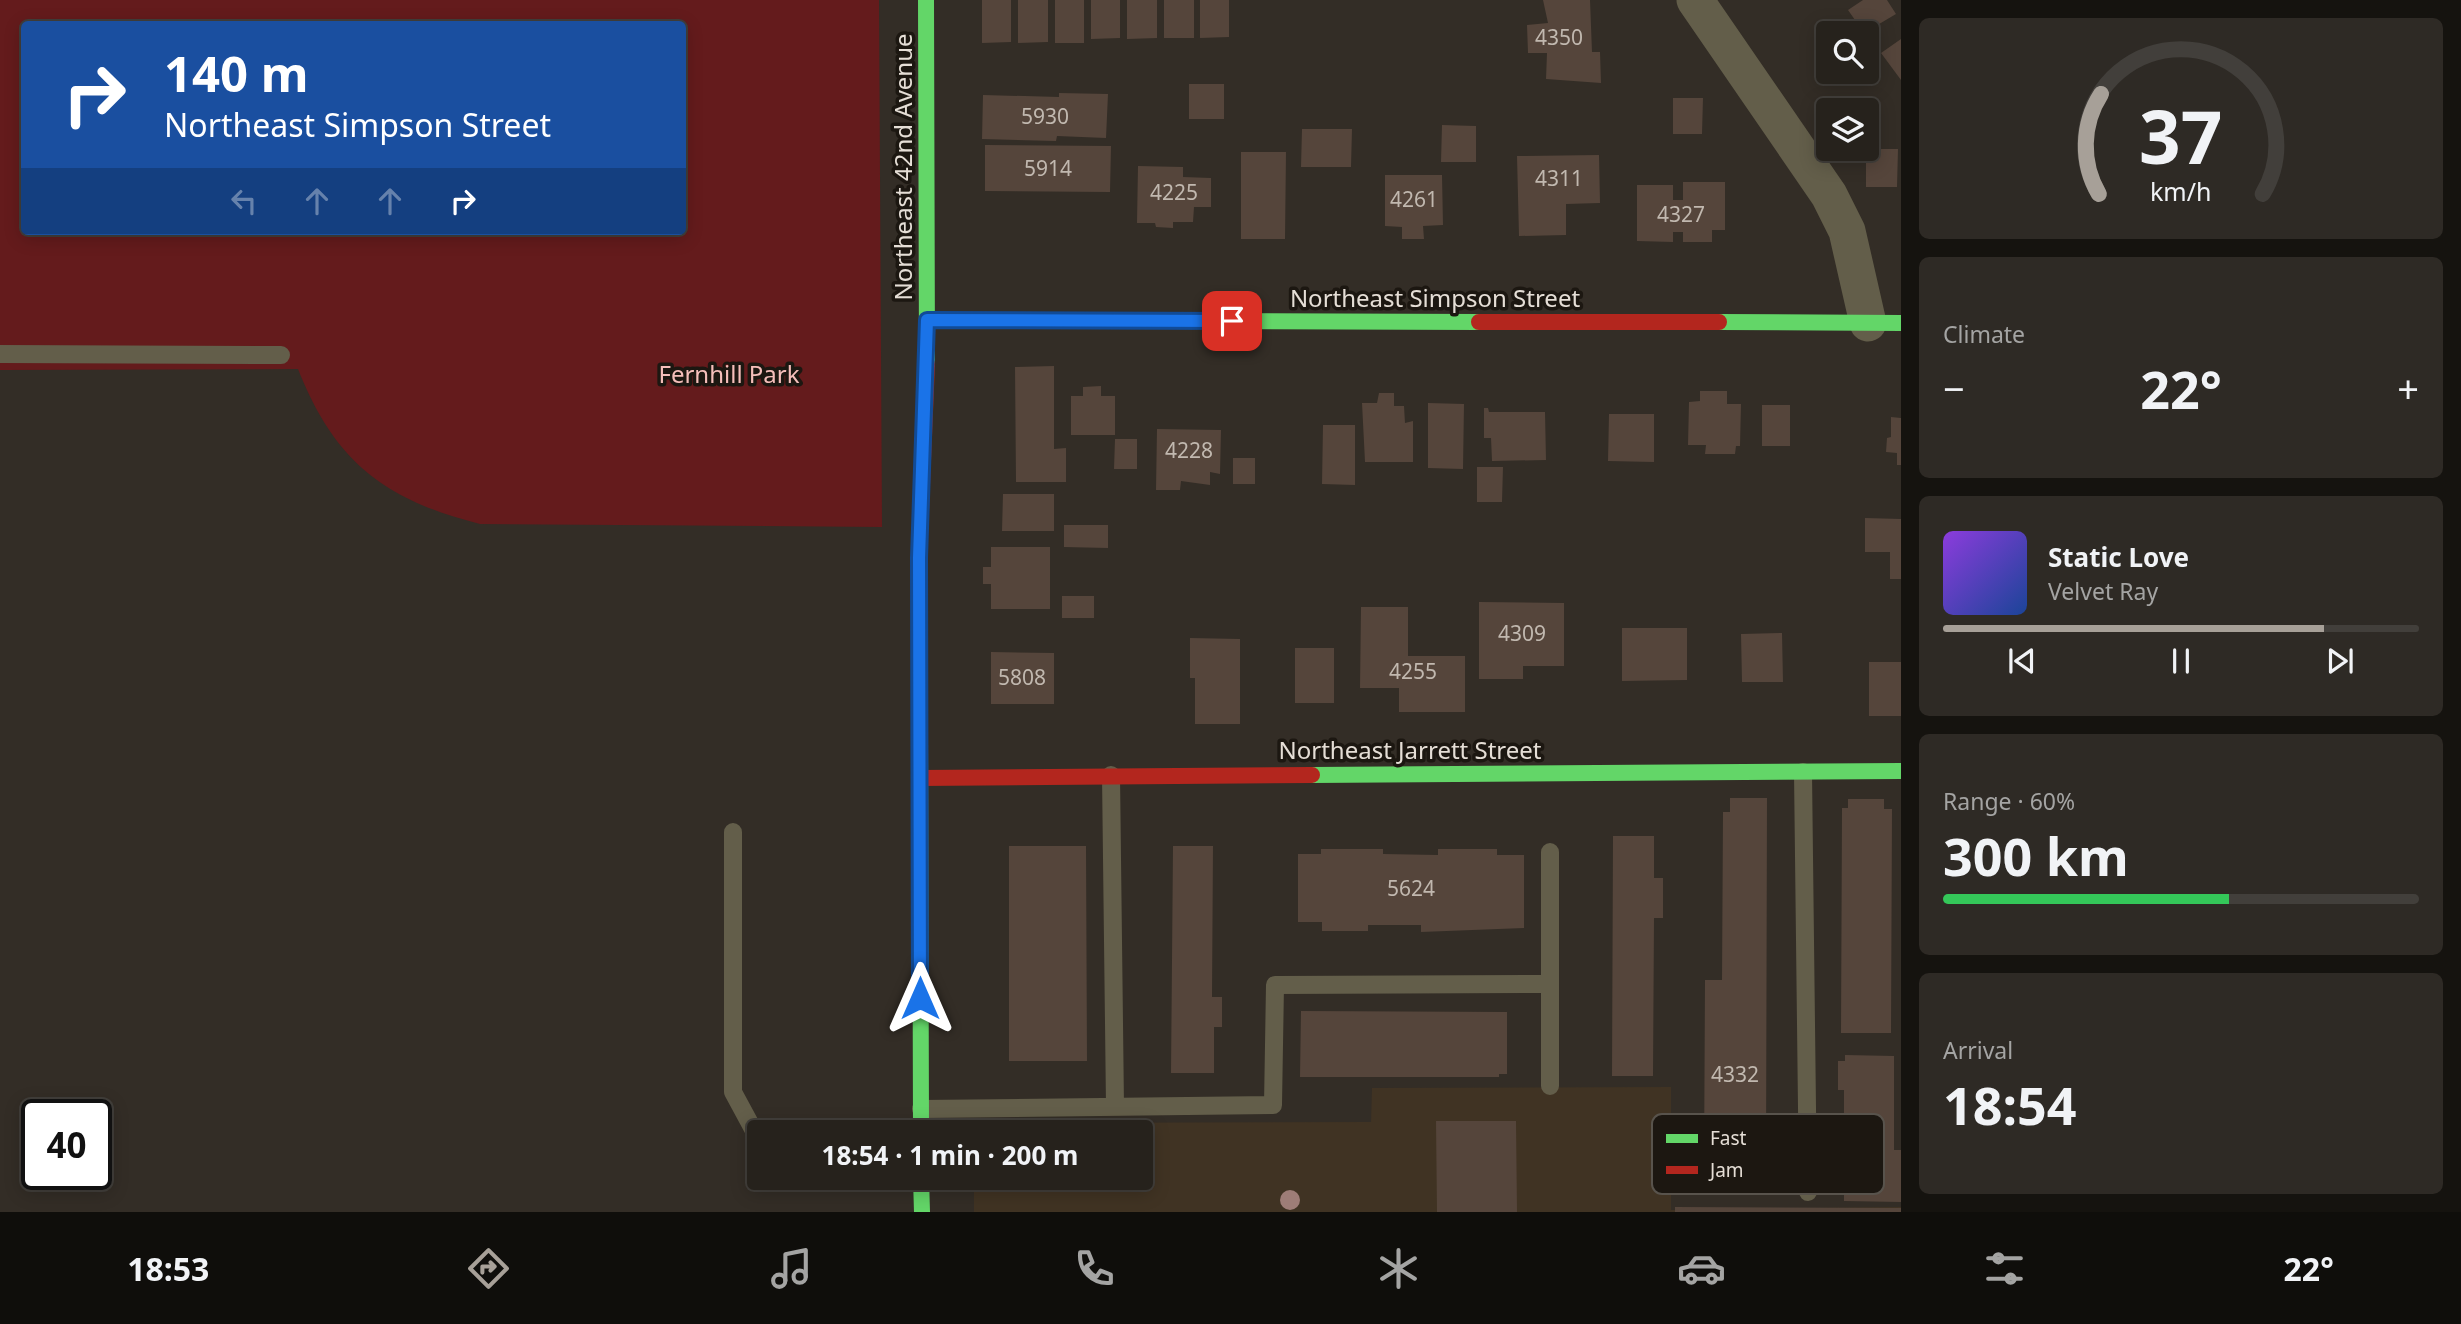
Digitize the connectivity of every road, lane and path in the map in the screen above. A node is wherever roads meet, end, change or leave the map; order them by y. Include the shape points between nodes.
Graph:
1 (926, 0) edge
2 (1695, 0) edge
3 (927, 320) junction
4 (1885, 323) edge
5 (0, 354) edge
6 (281, 355) dead end
7 (1901, 771) edge
8 (1803, 772) junction
9 (1111, 775) junction
10 (919, 778) junction
11 (733, 832) dead end
12 (1550, 852) dead end
13 (1549, 984) junction
14 (1550, 1086) dead end
15 (1115, 1106) junction
16 (921, 1109) junction
17 (1807, 1114) edge
18 (748, 1120) edge
19 (921, 1120) edge
20 (921, 1190) edge
21 (922, 1212) edge

1 - 3 street, Northeast 42nd Avenue
2 - 4 street via 1829,195
3 - 4 street, Northeast Simpson Street
3 - 10 street, Northeast 42nd Avenue via 919,558
5 - 6 lane
7 - 8 street, Northeast Jarrett Street
8 - 9 street, Northeast Jarrett Street
8 - 17 lane
9 - 10 street, Northeast Jarrett Street
9 - 15 lane
10 - 16 street, Northeast 42nd Avenue
11 - 18 lane via 733,1092
12 - 13 lane
13 - 14 lane
13 - 15 lane via 1275,985 1273,1105
15 - 16 lane
16 - 19 street, Northeast 42nd Avenue
20 - 21 street

